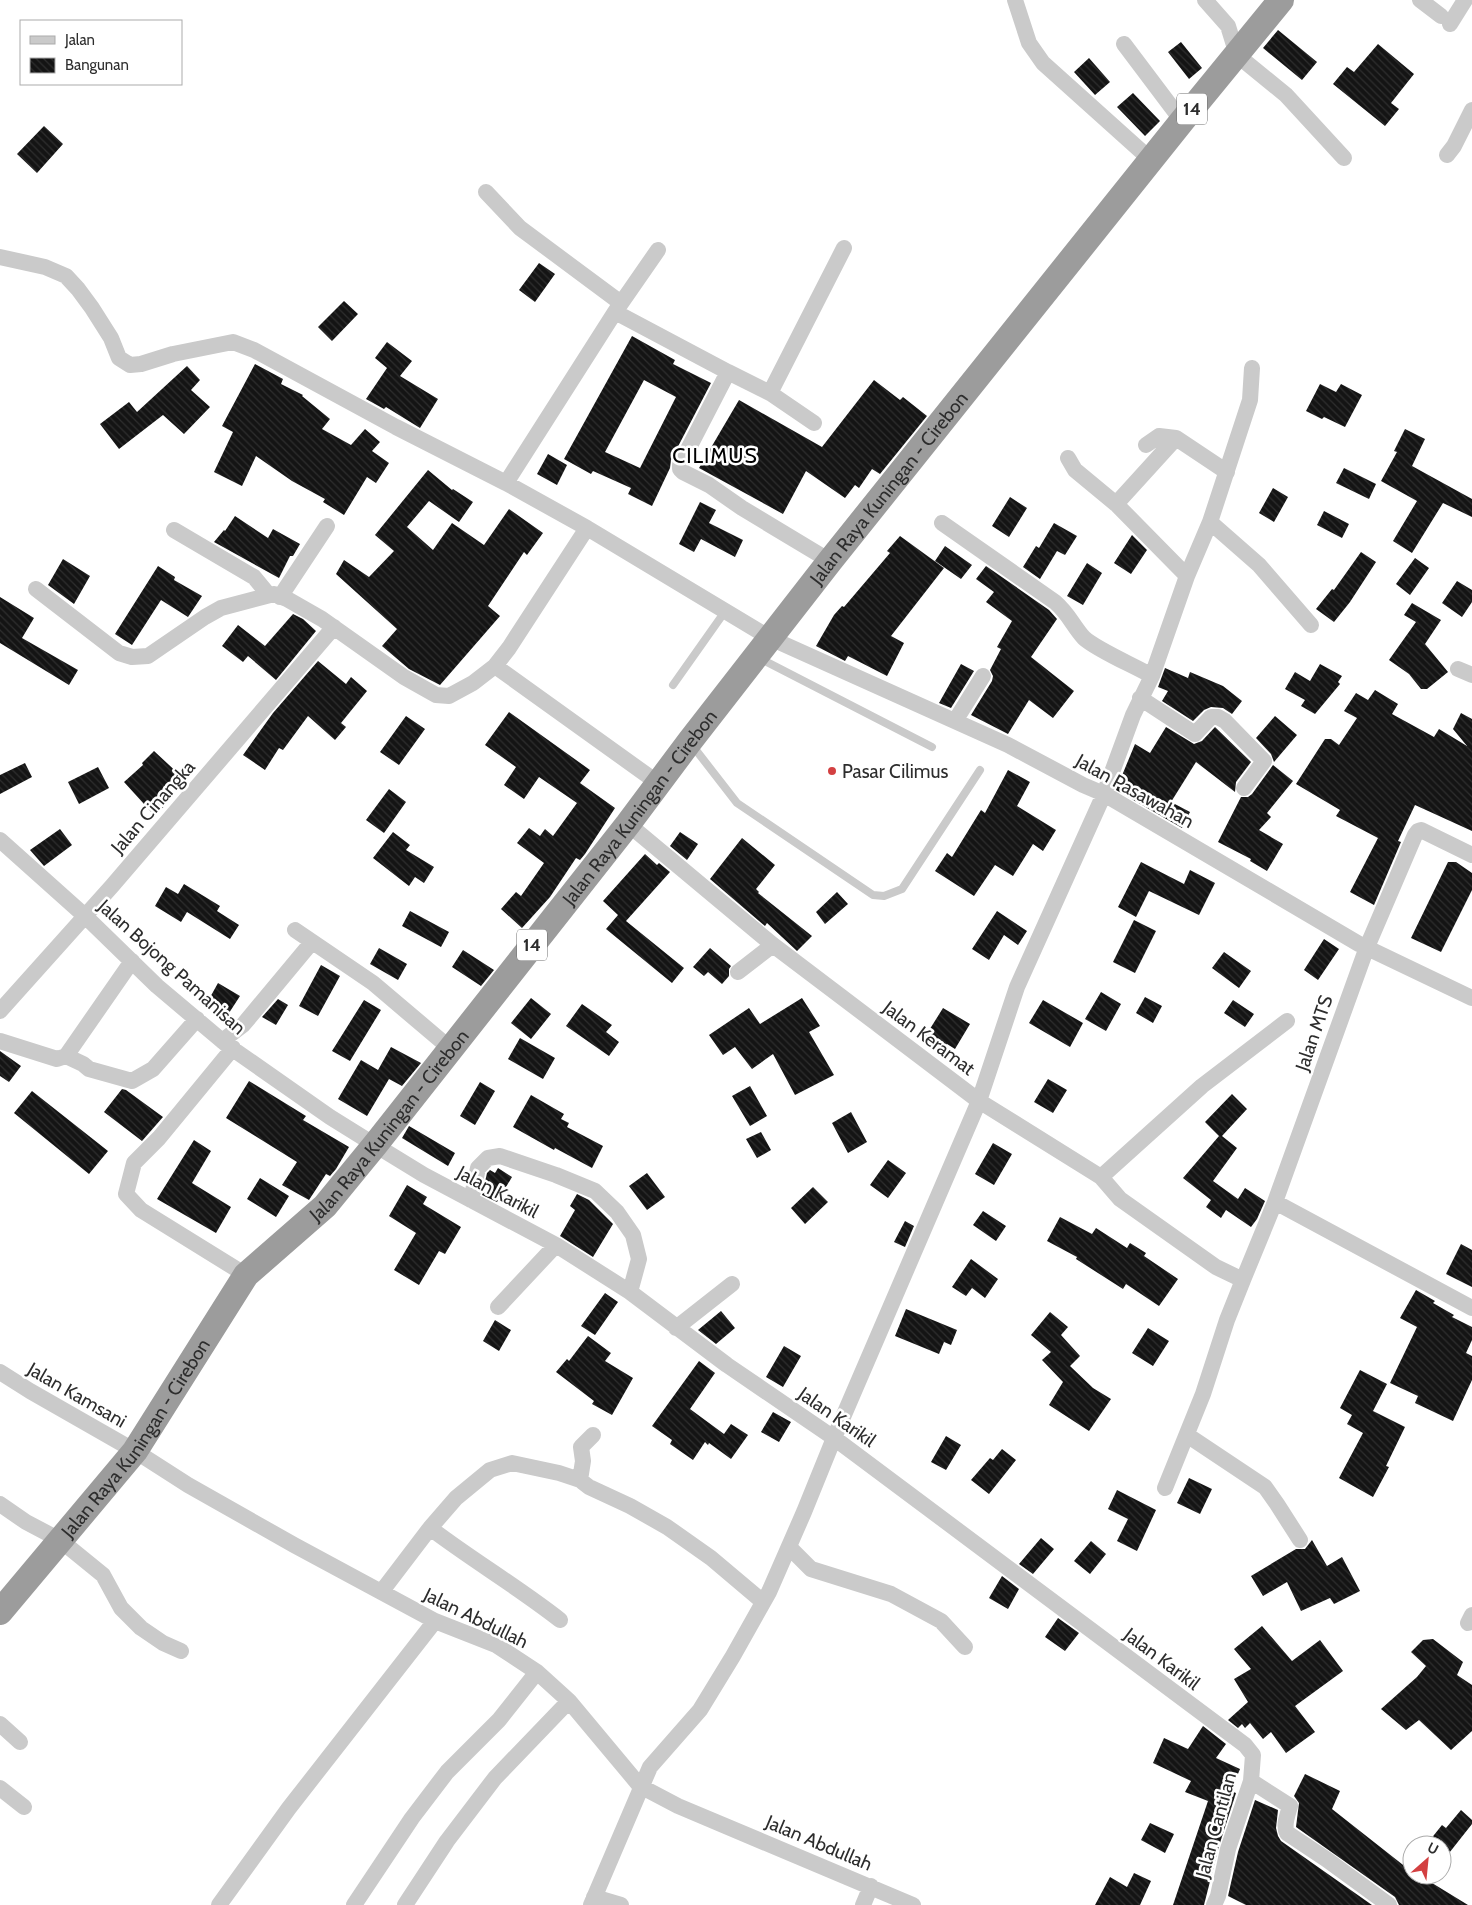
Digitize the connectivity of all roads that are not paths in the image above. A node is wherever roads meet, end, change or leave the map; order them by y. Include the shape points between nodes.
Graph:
1 (1015, 0) edge
2 (1205, 0) edge
3 (1281, 0) edge
4 (1420, 0) edge
5 (1465, 0) edge
6 (1124, 44) dead end
7 (1237, 55) junction
8 (1472, 110) edge
9 (1182, 121) junction
10 (1447, 156) dead end
11 (1344, 158) dead end
12 (1151, 160) junction
13 (486, 192) dead end
14 (844, 248) dead end
15 (658, 250) dead end
16 (6, 258) edge
17 (618, 308) junction
18 (1252, 368) dead end
19 (728, 372) junction
20 (770, 393) junction
21 (814, 423) dead end
22 (1176, 438) junction
23 (1146, 445) dead end
24 (1068, 458) dead end
25 (1227, 472) junction
26 (506, 483) junction
27 (1116, 504) junction
28 (942, 522) dead end
29 (1210, 522) junction
30 (327, 526) dead end
31 (587, 528) junction
32 (174, 530) dead end
33 (830, 561) junction
34 (1187, 576) junction
35 (36, 589) dead end
36 (274, 595) junction
37 (726, 610) junction
38 (1310, 625) dead end
39 (334, 627) junction
40 (764, 647) junction
41 (495, 666) junction
42 (983, 676) dead end
43 (1152, 676) junction
44 (673, 685) dead end
45 (1140, 698) junction
46 (955, 721) junction
47 (690, 741) junction
48 (932, 747) dead end
49 (980, 770) dead end
50 (658, 783) junction
51 (1244, 788) dead end
52 (1104, 794) junction
53 (628, 824) junction
54 (0, 840) edge
55 (1472, 855) edge
56 (85, 916) junction
57 (295, 930) dead end
58 (312, 942) junction
59 (773, 945) junction
60 (1367, 947) junction
61 (132, 962) junction
62 (738, 972) dead end
63 (1472, 998) edge
64 (0, 1010) edge
65 (197, 1019) junction
66 (1287, 1020) dead end
67 (0, 1041) edge
68 (228, 1045) junction
69 (452, 1050) junction
70 (66, 1056) junction
71 (980, 1101) junction
72 (375, 1145) junction
73 (1101, 1177) junction
74 (472, 1200) junction
75 (1275, 1202) junction
76 (556, 1245) junction
77 (246, 1275) junction
78 (1243, 1280) junction
79 (732, 1284) dead end
80 (630, 1292) junction
81 (498, 1307) dead end
82 (1472, 1308) edge
83 (676, 1328) junction
84 (0, 1372) edge
85 (594, 1435) dead end
86 (1187, 1435) junction
87 (834, 1438) junction
88 (135, 1451) junction
89 (580, 1480) junction
90 (1165, 1488) dead end
91 (0, 1504) edge
92 (430, 1528) junction
93 (60, 1540) junction
94 (1300, 1540) dead end
95 (789, 1547) junction
96 (382, 1591) junction
97 (763, 1602) junction
98 (0, 1612) edge
99 (560, 1620) dead end
100 (435, 1621) junction
101 (965, 1647) dead end
102 (182, 1651) dead end
103 (537, 1672) junction
104 (569, 1701) junction
105 (0, 1724) edge
106 (20, 1742) dead end
107 (1253, 1755) joint
108 (1251, 1781) junction
109 (640, 1786) junction
110 (0, 1788) edge
111 (24, 1808) dead end
112 (871, 1886) junction
113 (592, 1901) edge
114 (1221, 1902) edge
115 (219, 1905) edge
116 (354, 1905) edge
117 (405, 1905) edge
118 (621, 1905) edge
119 (863, 1905) edge
120 (912, 1905) edge
121 (1389, 1905) edge

1 - 12 street via 1029,43 1044,63
2 - 7 street via 1228,26
3 - 7 highway, Jalan Raya Kuningan - Cirebon / 14
4 - 5 street via 1445,20
6 - 9 street
7 - 9 highway, Jalan Raya Kuningan - Cirebon / 14
7 - 11 street via 1286,95
8 - 10 street
9 - 12 highway, Jalan Raya Kuningan - Cirebon / 14
12 - 33 highway, Jalan Raya Kuningan - Cirebon / 14
13 - 17 street via 520,228
14 - 20 street
15 - 17 street
16 - 26 street, Jalan Pasawahan via 45,267 66,276 111,338 119,358 130,365 233,342 276,361
17 - 19 street
17 - 26 street
18 - 25 street via 1250,400
19 - 20 street
19 - 33 street via 680,469
20 - 21 street
22 - 23 street via 1159,436
22 - 25 street
22 - 27 street
24 - 27 street via 1074,470
25 - 29 street
26 - 31 street, Jalan Pasawahan
27 - 34 street
28 - 43 street via 1055,602 1093,644
29 - 34 street
29 - 38 street via 1259,565
30 - 36 street
31 - 37 street, Jalan Pasawahan
31 - 41 street
32 - 36 street via 254,577
33 - 40 highway, Jalan Raya Kuningan - Cirebon / 14
34 - 43 street
35 - 36 street via 119,654 132,657 148,656 221,608
36 - 39 street
37 - 40 street, Jalan Pasawahan
37 - 44 lane
39 - 41 street via 436,695 449,696
39 - 56 street, Jalan Cinangka
40 - 46 street, Jalan Pasawahan
40 - 47 highway, Jalan Raya Kuningan - Cirebon / 14
40 - 48 lane
41 - 50 street
42 - 46 street
43 - 45 street
45 - 51 street via 1195,734 1211,717 1225,722 1264,761
45 - 52 street
46 - 52 street, Jalan Pasawahan
47 - 49 lane via 737,803 873,895 884,896 902,889
47 - 50 highway, Jalan Raya Kuningan - Cirebon / 14
50 - 53 highway, Jalan Raya Kuningan - Cirebon / 14
52 - 60 street, Jalan Pasawahan
52 - 71 street via 1017,987
53 - 59 street, Jalan Keramat
53 - 69 highway, Jalan Raya Kuningan - Cirebon / 14
54 - 56 street, Jalan Bojong Pamanisan
55 - 60 street, Jalan MTS via 1418,830
56 - 61 street, Jalan Bojong Pamanisan
56 - 64 street, Jalan Cinangka
57 - 58 street
58 - 68 street
58 - 69 street via 373,982
59 - 62 street
59 - 71 street, Jalan Keramat
60 - 63 street, Jalan Pasawahan
60 - 75 street, Jalan MTS
61 - 65 street, Jalan Bojong Pamanisan
61 - 70 street
65 - 68 street, Jalan Bojong Pamanisan
65 - 70 street via 154,1069 132,1080 89,1070 84,1064
66 - 73 street via 1202,1086
67 - 70 street via 56,1059
68 - 72 street, Jalan Bojong Pamanisan
68 - 77 street via 160,1138 134,1163 126,1194 141,1210
69 - 72 highway, Jalan Raya Kuningan - Cirebon / 14
71 - 73 street, Jalan Keramat
71 - 87 street
72 - 74 street, Jalan Karikil
72 - 77 highway, Jalan Raya Kuningan - Cirebon / 14 via 325,1206
73 - 78 street, Jalan Keramat via 1120,1199 1216,1267
74 - 76 street, Jalan Karikil
74 - 80 street via 478,1168 488,1158 500,1156 594,1191 617,1212 633,1235 639,1259
75 - 78 street, Jalan MTS
75 - 82 street
76 - 80 street, Jalan Karikil
76 - 81 street
77 - 88 highway, Jalan Raya Kuningan - Cirebon / 14
78 - 86 street, Jalan MTS
79 - 83 street
80 - 83 street, Jalan Karikil
83 - 87 street, Jalan Karikil
84 - 88 street, Jalan Kamsani
85 - 89 street via 581,1446
86 - 90 street, Jalan MTS
86 - 94 street via 1265,1487
87 - 95 street
87 - 107 street, Jalan Karikil via 1245,1745
88 - 93 highway, Jalan Raya Kuningan - Cirebon / 14
88 - 96 street, Jalan Abdullah via 188,1485
89 - 92 street via 512,1463 490,1470 456,1498
89 - 97 street via 667,1527 711,1558
91 - 93 street
92 - 96 street
92 - 99 street
93 - 98 highway, Jalan Raya Kuningan - Cirebon / 14
93 - 102 street via 102,1575 121,1608 141,1628
95 - 97 street
95 - 101 street via 811,1569 892,1594 941,1621
96 - 100 street, Jalan Abdullah
97 - 109 street via 700,1710 650,1767
100 - 103 street, Jalan Abdullah via 496,1645
100 - 115 street via 289,1808
103 - 104 street, Jalan Abdullah
103 - 116 street via 499,1720 447,1772
104 - 109 street, Jalan Abdullah
104 - 117 street via 495,1778 447,1841
105 - 106 street
107 - 108 street, Jalan Cantilan
108 - 114 street, Jalan Cantilan via 1228,1849
108 - 121 street via 1290,1806 1287,1833
109 - 112 street, Jalan Abdullah via 678,1806
109 - 113 street
110 - 111 street
112 - 119 street
112 - 120 street, Jalan Abdullah
113 - 118 street

